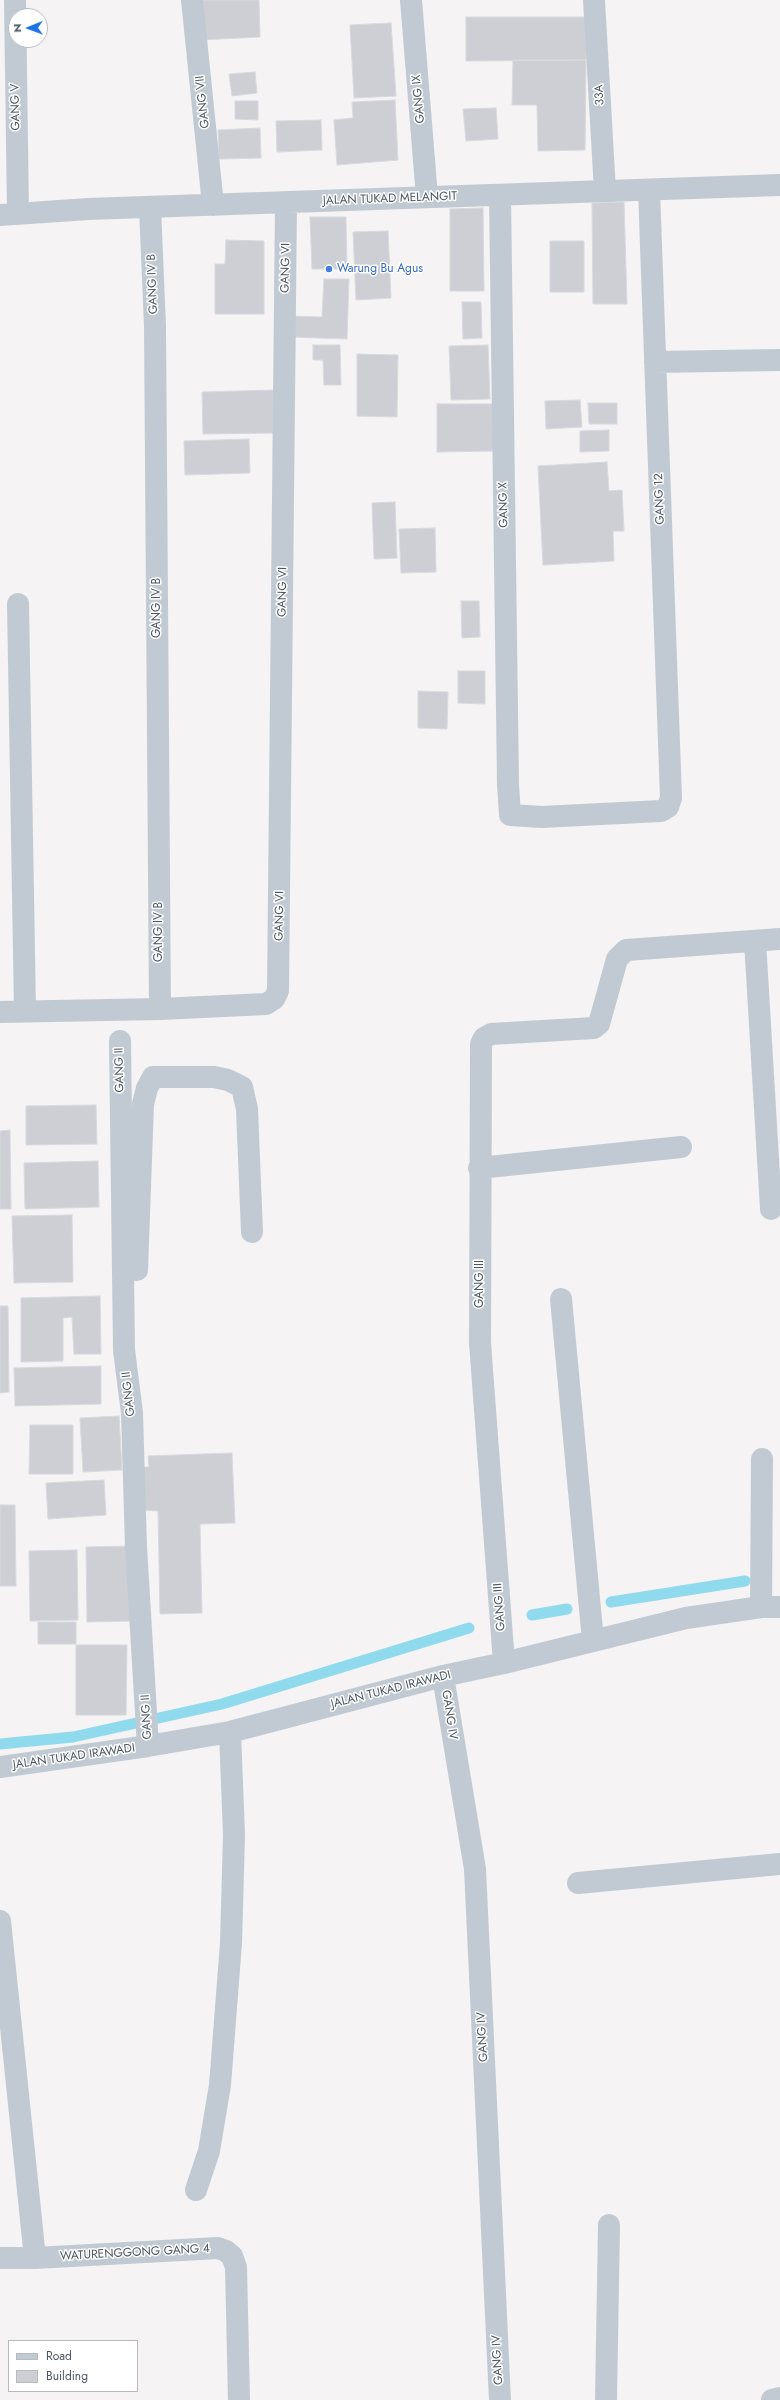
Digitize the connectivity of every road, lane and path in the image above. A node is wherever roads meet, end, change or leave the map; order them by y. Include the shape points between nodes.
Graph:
1 (15, 0) edge
2 (192, 0) edge
3 (411, 0) edge
4 (594, 0) edge
5 (780, 185) edge
6 (649, 190) junction
7 (605, 191) junction
8 (500, 195) junction
9 (427, 197) junction
10 (286, 203) junction
11 (213, 204) junction
12 (150, 207) junction
13 (9, 214) edge
14 (780, 360) edge
15 (655, 362) junction
16 (18, 604) dead end
17 (668, 807) joint
18 (780, 939) edge
19 (755, 941) junction
20 (160, 1009) junction
21 (25, 1011) junction
22 (0, 1012) edge
23 (120, 1041) dead end
24 (681, 1147) dead end
25 (479, 1168) junction
26 (771, 1209) dead end
27 (252, 1232) dead end
28 (561, 1299) dead end
29 (132, 1413) junction
30 (762, 1459) dead end
31 (770, 1607) edge
32 (593, 1641) junction
33 (504, 1663) junction
34 (443, 1676) junction
35 (230, 1732) junction
36 (148, 1744) junction
37 (0, 1767) edge
38 (780, 1864) edge
39 (578, 1883) dead end
40 (0, 1921) edge
41 (196, 2190) dead end
42 (609, 2225) dead end
43 (0, 2258) edge
44 (35, 2258) junction
45 (780, 2398) edge
46 (239, 2400) edge
47 (500, 2400) edge
48 (606, 2400) edge
49 (772, 2400) edge

1 - 13 street, GANG V
2 - 11 street, GANG VII
3 - 9 street, GANG IX
4 - 7 street, 33A
5 - 6 street, JALAN TUKAD MELANGIT
6 - 7 street, JALAN TUKAD MELANGIT
6 - 15 street, GANG 12
7 - 8 street, JALAN TUKAD MELANGIT
8 - 9 street, JALAN TUKAD MELANGIT
8 - 17 street, GANG X via 507,760 510,815 647,813
9 - 10 street, JALAN TUKAD MELANGIT
10 - 11 street, JALAN TUKAD MELANGIT
10 - 20 street, GANG VI via 278,990 274,998 266,1004
11 - 12 street, JALAN TUKAD MELANGIT
12 - 13 street, JALAN TUKAD MELANGIT
12 - 20 street, GANG IV B via 155,342
14 - 15 street
15 - 17 street, GANG 12 via 671,798
16 - 21 street
18 - 19 street
19 - 25 street, GANG III via 626,950 617,959 611,974 604,1009 599,1024 594,1028 490,1034 484,1038
19 - 26 street
20 - 21 street
21 - 22 street
23 - 29 street, GANG II via 124,1350
24 - 25 street
25 - 33 street, GANG III via 480,1343
27 - 29 street via 247,1109 242,1087 214,1077 153,1077 143,1104
28 - 32 street
29 - 36 street, GANG II via 136,1548
30 - 31 street
31 - 32 street, JALAN TUKAD IRAWADI via 686,1618
32 - 33 street, JALAN TUKAD IRAWADI
33 - 34 street, JALAN TUKAD IRAWADI
34 - 35 street, JALAN TUKAD IRAWADI
34 - 47 street, GANG IV via 475,1869
35 - 36 street, JALAN TUKAD IRAWADI
35 - 41 street via 234,1835 230,1951 220,2085 209,2151
36 - 37 street, JALAN TUKAD IRAWADI
38 - 39 street
40 - 44 street
42 - 48 street
43 - 44 street, WATURENGGONG GANG 4
44 - 46 street, WATURENGGONG GANG 4 via 218,2248 232,2256 236,2267
45 - 49 street

